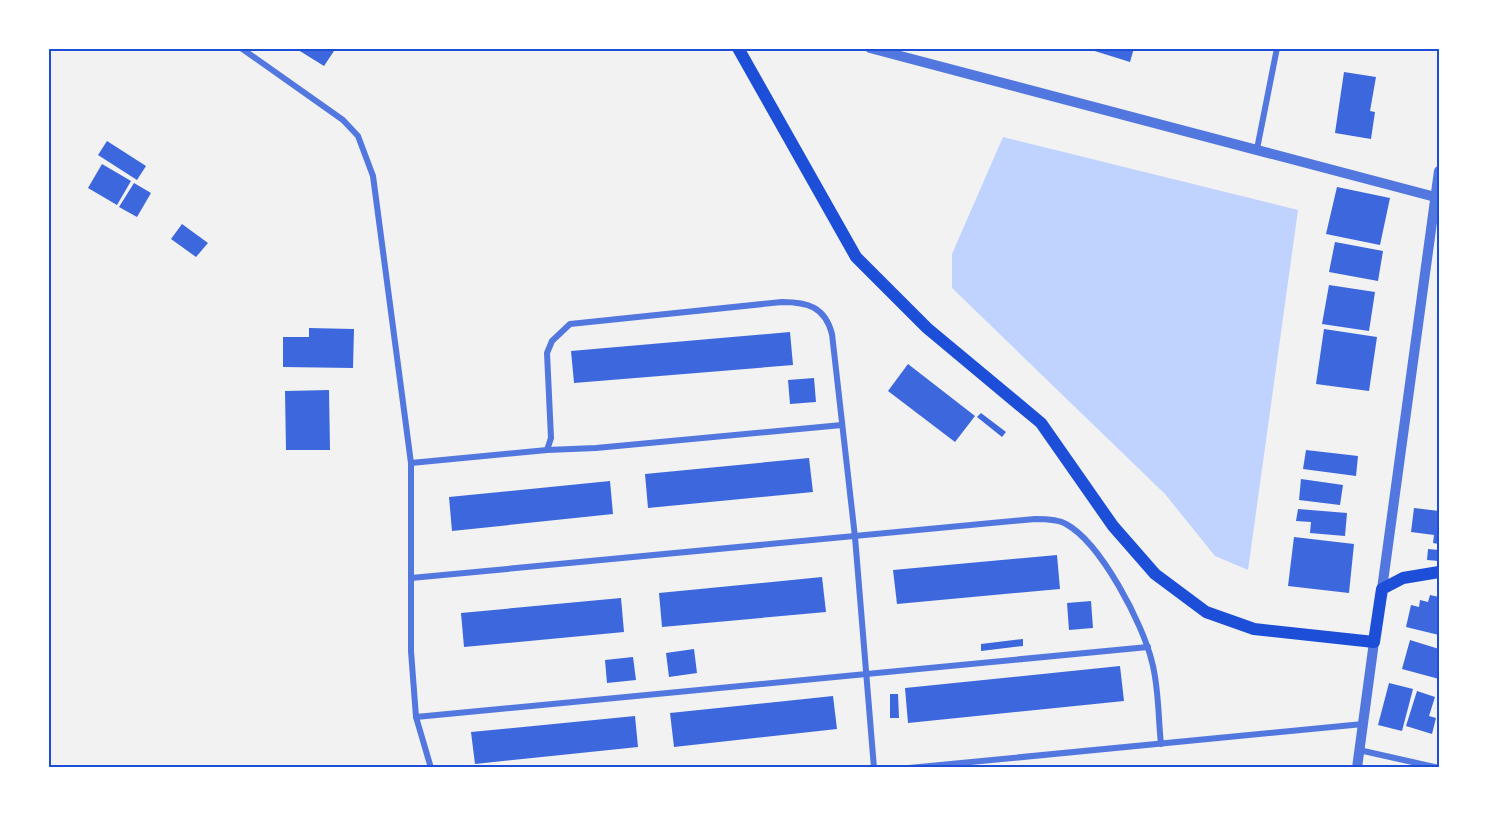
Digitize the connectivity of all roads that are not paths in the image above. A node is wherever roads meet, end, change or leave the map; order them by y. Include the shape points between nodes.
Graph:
1 (241, 48) edge
2 (738, 48) edge
3 (870, 48) edge
4 (1277, 48) edge
5 (1257, 148) junction
6 (1439, 171) edge
7 (1437, 198) edge
8 (842, 425) junction
9 (547, 450) junction
10 (411, 463) junction
11 (855, 537) junction
12 (1439, 572) edge
13 (411, 578) junction
14 (1382, 589) junction
15 (1374, 642) junction
16 (1149, 647) junction
17 (866, 676) junction
18 (416, 717) junction
19 (1363, 724) junction
20 (1161, 744) junction
21 (1359, 750) junction
22 (431, 768) edge
23 (874, 768) edge
24 (909, 768) edge
25 (1357, 768) edge
26 (1439, 768) edge

1 - 10 street via 343,120 361,144 373,176
2 - 15 main road via 856,257 927,328 1041,423 1113,526 1155,574 1206,612 1254,629
3 - 5 street
4 - 5 street
5 - 7 street
6 - 7 street
7 - 14 street
8 - 9 street
8 - 9 street via 829,322 814,306 782,302 570,324 552,341 548,353 552,438
8 - 11 street
9 - 10 street
10 - 13 street
11 - 13 street
11 - 16 street via 1035,519 1065,523 1086,541 1119,585
11 - 17 street
12 - 14 main road via 1403,578
13 - 18 street
14 - 15 main road
15 - 19 street
16 - 17 street
16 - 20 street
17 - 18 street
17 - 23 street
18 - 22 street
19 - 20 street
19 - 21 street
20 - 24 street
21 - 25 street
21 - 26 street

